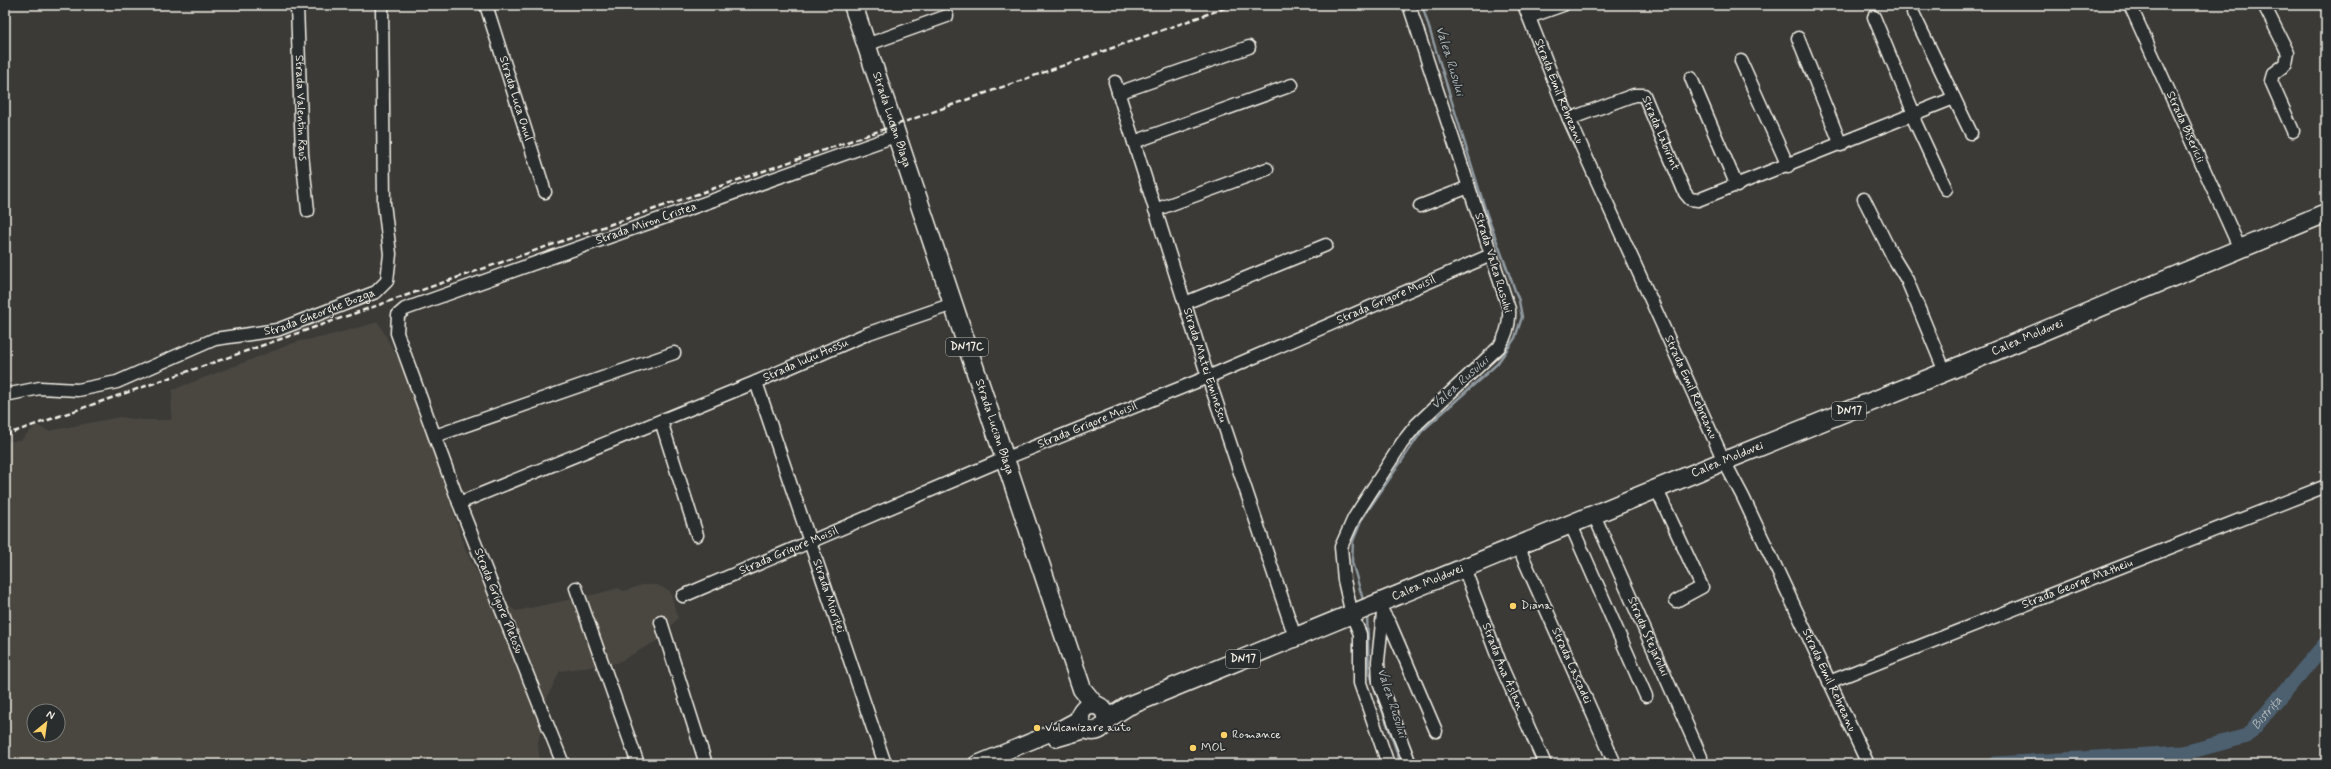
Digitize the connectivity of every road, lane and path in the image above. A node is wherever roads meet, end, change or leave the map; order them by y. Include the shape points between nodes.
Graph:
1 (297, 5) edge
2 (382, 5) edge
3 (486, 5) edge
4 (853, 5) edge
5 (1409, 5) edge
6 (1524, 5) edge
7 (2264, 5) edge
8 (1559, 6) edge
9 (2135, 6) edge
10 (1913, 13) dead end
11 (947, 16) dead end
12 (1874, 17) dead end
13 (1529, 18) junction
14 (1798, 38) dead end
15 (866, 45) junction
16 (1249, 47) dead end
17 (1741, 61) dead end
18 (1691, 78) dead end
19 (1292, 85) dead end
20 (1954, 98) junction
21 (1914, 114) junction
22 (1569, 119) junction
23 (2293, 131) dead end
24 (1971, 133) dead end
25 (895, 136) junction
26 (1134, 142) junction
27 (1841, 145) junction
28 (1788, 166) junction
29 (1267, 169) dead end
30 (1736, 186) junction
31 (1469, 187) junction
32 (1946, 189) dead end
33 (545, 192) dead end
34 (1864, 199) dead end
35 (1420, 206) dead end
36 (1155, 210) junction
37 (308, 211) dead end
38 (2326, 213) edge
39 (1326, 245) dead end
40 (2240, 249) junction
41 (1491, 255) junction
42 (1185, 303) junction
43 (953, 304) junction
44 (398, 315) joint
45 (674, 354) dead end
46 (1945, 372) junction
47 (1208, 377) junction
48 (756, 382) junction
49 (5, 395) edge
50 (661, 421) junction
51 (435, 436) junction
52 (1004, 459) junction
53 (1724, 461) junction
54 (2326, 486) edge
55 (1657, 490) junction
56 (459, 503) junction
57 (1594, 515) junction
58 (1571, 525) junction
59 (697, 535) dead end
60 (810, 542) junction
61 (1518, 546) junction
62 (1464, 568) junction
63 (576, 588) dead end
64 (683, 596) dead end
65 (1676, 601) dead end
66 (1369, 610) junction
67 (661, 622) dead end
68 (1295, 637) junction
69 (1829, 682) junction
70 (1646, 696) dead end
71 (1092, 715) junction
72 (1436, 731) dead end
73 (1701, 757) dead end
74 (1866, 763) edge
75 (563, 764) edge
76 (638, 764) edge
77 (706, 764) edge
78 (885, 764) edge
79 (976, 764) edge
80 (994, 764) edge
81 (1388, 764) edge
82 (1410, 764) edge
83 (1546, 764) edge
84 (1614, 764) edge

1 - 37 street, Strada Valentin Raus via 302,147
2 - 49 street, Strada Gheorghe Bozga via 384,203 390,254 389,273 383,286 376,292 277,330 233,336 199,345 117,382 78,390 40,388
3 - 33 street, Strada Luca Onul
4 - 15 highway, Strada Lucian Blaga / DN17C
5 - 31 street, Strada Valea Rusului
6 - 13 street, Strada Emil Rebreanu
7 - 23 street via 2288,52 2286,64 2273,74 2271,81
8 - 13 street
9 - 40 street, Strada Bisericii
10 - 20 street
11 - 15 street
12 - 21 street
13 - 22 street, Strada Emil Rebreanu
14 - 27 street
15 - 25 highway, Strada Lucian Blaga / DN17C
16 - 26 street, Strada Matei Eminescu via 1117,87
17 - 28 street
18 - 30 street
19 - 26 street
20 - 21 street, Strada Labirint
20 - 24 street
21 - 27 street, Strada Labirint
21 - 32 street via 1915,122
22 - 30 street, Strada Labirint via 1640,93 1646,98 1690,200 1698,200
22 - 53 street, Strada Emil Rebreanu
25 - 43 highway, Strada Lucian Blaga / DN17C
25 - 44 street, Strada Miron Cristea via 405,309
26 - 36 street, Strada Matei Eminescu
27 - 28 street, Strada Labirint
28 - 30 street, Strada Labirint
29 - 36 street
31 - 35 street
31 - 41 street, Strada Valea Rusului
34 - 46 street via 1907,280
36 - 42 street, Strada Matei Eminescu
38 - 40 highway, Calea Moldovei / DN17
39 - 42 street
40 - 46 highway, Calea Moldovei / DN17
41 - 47 street, Strada Grigore Moisil
41 - 66 street, Strada Valea Rusului via 1510,309 1510,320 1504,339 1499,347 1417,424 1382,470 1354,518 1341,547 1344,580
42 - 47 street, Strada Matei Eminescu
43 - 48 street, Strada Iuliu Hossu via 869,333
43 - 52 highway, Strada Lucian Blaga / DN17C
44 - 51 street, Strada Grigore Pletosu via 397,333
45 - 51 street
46 - 53 highway, Calea Moldovei / DN17
47 - 52 street, Strada Grigore Moisil
47 - 68 street, Strada Matei Eminescu
48 - 50 street, Strada Iuliu Hossu
48 - 60 street, Strada Mioriței
50 - 56 street, Strada Iuliu Hossu
50 - 59 street
51 - 56 street, Strada Grigore Pletosu
52 - 60 street, Strada Grigore Moisil
52 - 71 highway, Strada Lucian Blaga / DN17C
53 - 55 highway, Calea Moldovei / DN17
53 - 69 street, Strada Emil Rebreanu via 1744,497
54 - 69 street, Strada George Matheiu
55 - 57 highway, Calea Moldovei / DN17
55 - 65 street via 1702,587
56 - 75 street, Strada Grigore Pletosu
57 - 58 highway, Calea Moldovei / DN17
57 - 73 street, Strada Stejarului
58 - 61 highway, Calea Moldovei / DN17
58 - 70 street
60 - 64 street, Strada Grigore Moisil
60 - 78 street, Strada Mioriței
61 - 62 highway, Calea Moldovei / DN17
61 - 84 street, Strada Cascadei
62 - 66 highway, Calea Moldovei / DN17
62 - 83 street, Strada Ana Aslan via 1502,668
63 - 76 street
66 - 68 highway, Calea Moldovei / DN17
66 - 72 street via 1390,624
66 - 81 street via 1360,634 1360,684
66 - 82 street via 1379,682
67 - 77 street
68 - 71 highway, Calea Moldovei / DN17 via 1128,706
69 - 74 street, Strada Emil Rebreanu
71 - 79 main road, Calea Moldovei / DN17
71 - 80 main road, Calea Moldovei / DN17 via 1059,737

